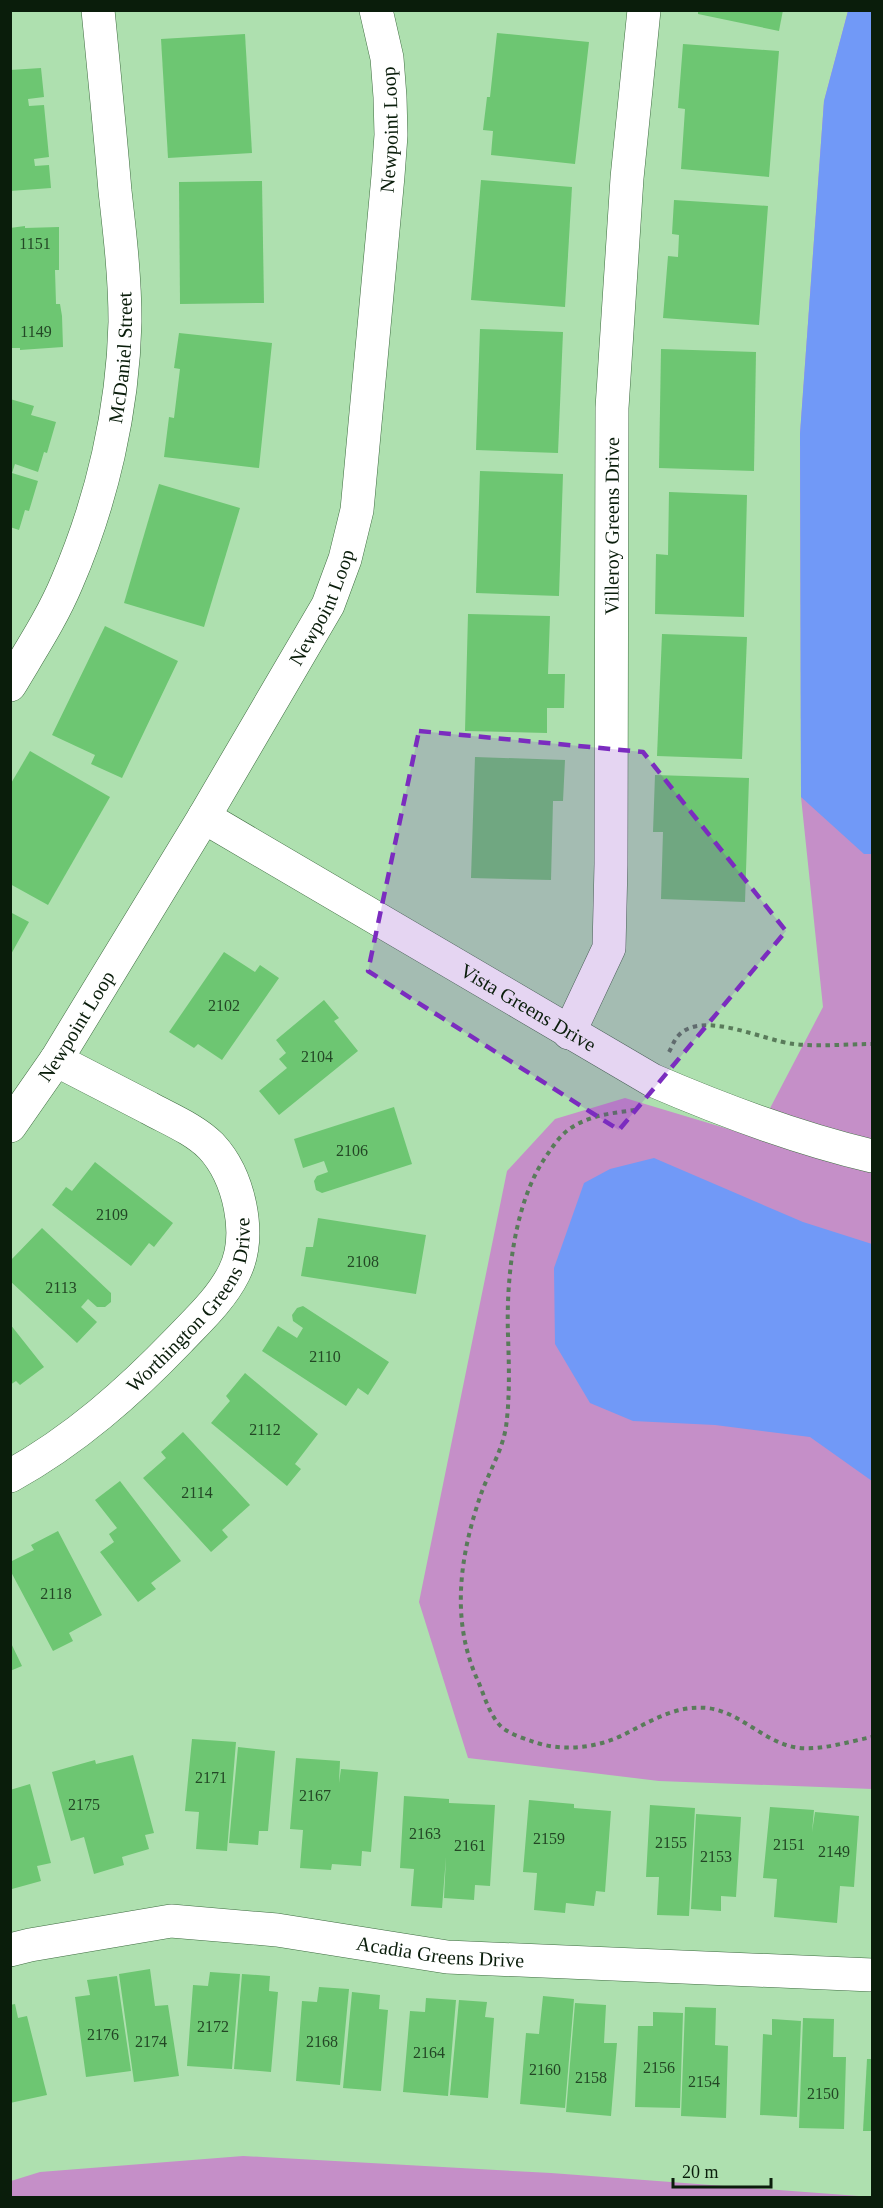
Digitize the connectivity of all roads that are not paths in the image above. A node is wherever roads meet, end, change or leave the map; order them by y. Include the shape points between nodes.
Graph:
1 (98, 10) edge
2 (376, 10) edge
3 (644, 10) edge
4 (10, 685) edge
5 (204, 817) junction
6 (570, 1033) junction
7 (56, 1060) junction
8 (10, 1126) edge
9 (873, 1156) edge
10 (10, 1476) edge
11 (10, 1950) edge
12 (873, 1975) edge

1 - 4 street, McDaniel Street via 124,275 120,385 108,456 83,542 48,622
2 - 5 street, Newpoint Loop via 387,58 391,135 357,510 328,605
3 - 6 street, Villeroy Greens Drive via 627,178 612,408 609,948
5 - 6 street, Vista Greens Drive
5 - 7 street, Newpoint Loop
6 - 9 street, Vista Greens Drive via 652,1080 727,1112 826,1145
7 - 8 street, Newpoint Loop
7 - 10 street, Worthington Greens Drive via 182,1125 210,1145 228,1169 237,1195 242,1220 240,1248 234,1271 221,1294 148,1372 69,1439
11 - 12 street, Acadia Greens Drive via 171,1921 277,1930 447,1957

